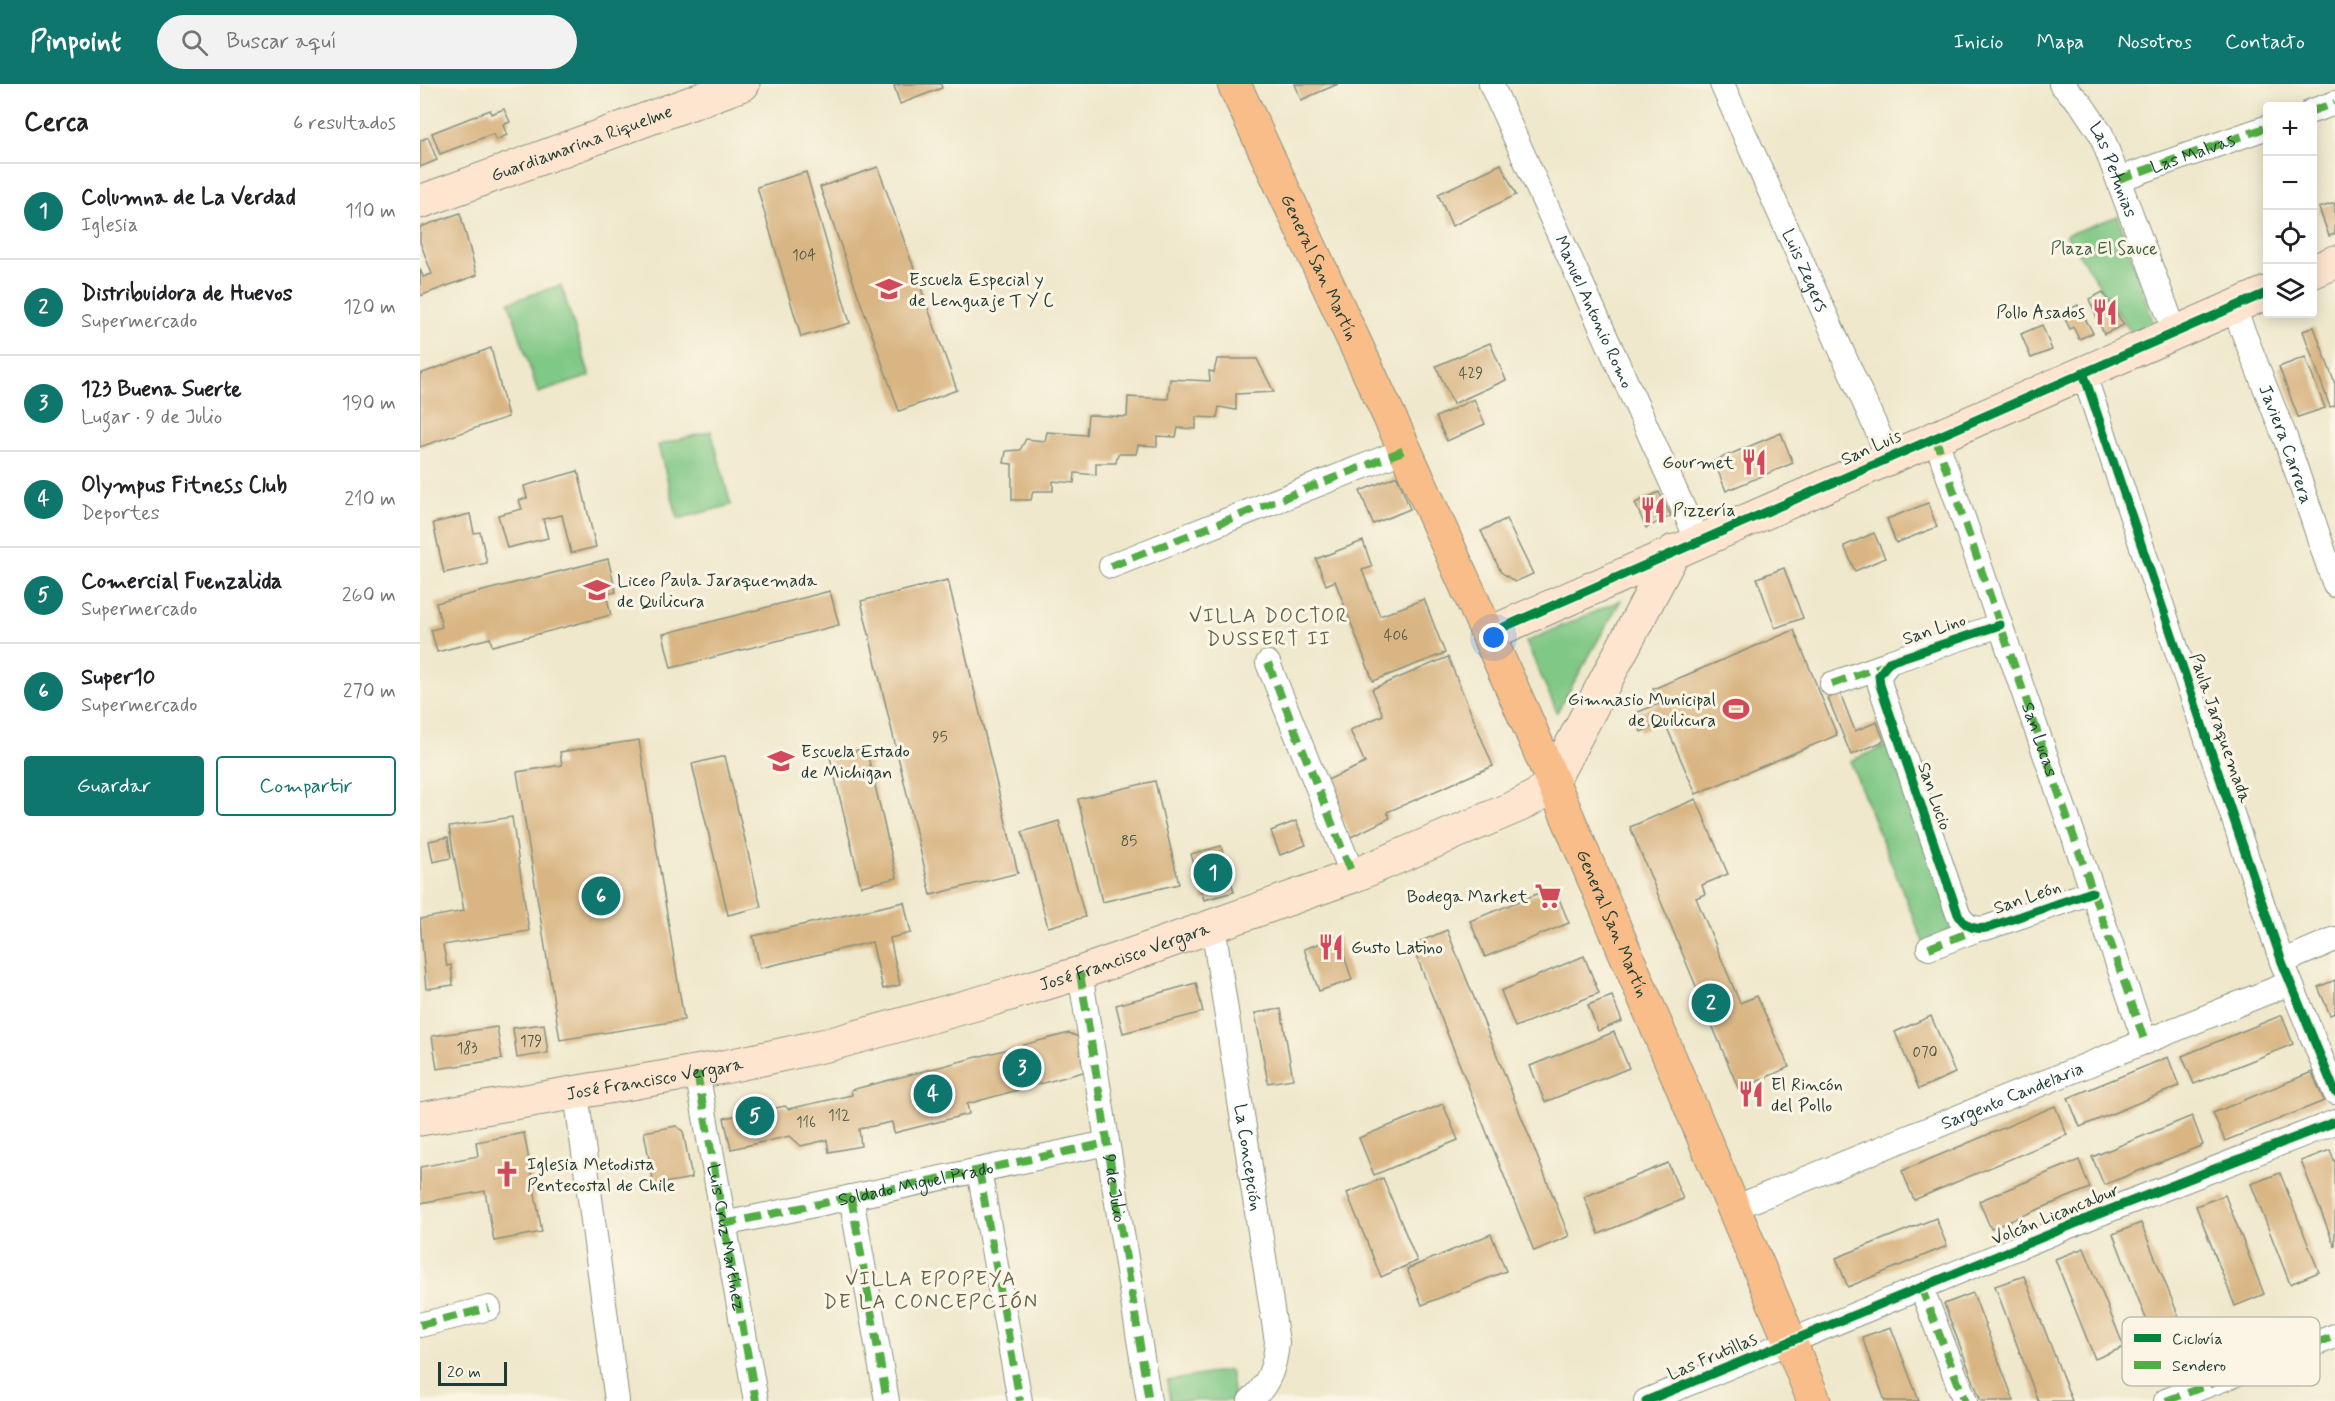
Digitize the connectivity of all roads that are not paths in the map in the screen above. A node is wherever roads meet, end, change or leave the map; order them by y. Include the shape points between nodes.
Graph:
1 (743, 84) edge
2 (1234, 84) edge
3 (1491, 84) edge
4 (1722, 84) edge
5 (2061, 84) edge
6 (2335, 103) edge
7 (2317, 110) edge
8 (2263, 129) edge
9 (2119, 179) junction
10 (420, 202) edge
11 (2335, 262) edge
12 (2317, 270) edge
13 (2263, 294) edge
14 (2233, 306) junction
15 (2175, 332) junction
16 (2083, 372) junction
17 (1935, 437) junction
18 (1405, 450) junction
19 (1889, 457) junction
20 (1686, 546) junction
21 (1111, 566) dead end
22 (2335, 585) edge
23 (2000, 625) junction
24 (1488, 634) junction
25 (1268, 663) dead end
26 (1883, 667) junction
27 (1833, 684) dead end
28 (1553, 780) junction
29 (1353, 876) junction
30 (2092, 892) junction
31 (1213, 926) junction
32 (1975, 928) junction
33 (2335, 939) edge
34 (1929, 948) dead end
35 (2286, 972) junction
36 (1080, 974) junction
37 (2145, 1042) junction
38 (697, 1072) junction
39 (2335, 1092) edge
40 (576, 1093) junction
41 (420, 1119) edge
42 (2335, 1122) edge
43 (1107, 1143) junction
44 (980, 1170) junction
45 (851, 1197) junction
46 (1734, 1209) junction
47 (724, 1224) junction
48 (1921, 1287) junction
49 (489, 1308) dead end
50 (420, 1325) edge
51 (2335, 1336) edge
52 (1790, 1341) junction
53 (2320, 1342) edge
54 (2205, 1386) edge
55 (1257, 1394) edge
56 (617, 1401) edge
57 (756, 1401) edge
58 (887, 1401) edge
59 (1020, 1401) edge
60 (1149, 1401) edge
61 (1647, 1401) edge
62 (1814, 1401) edge
63 (1965, 1401) edge
64 (2166, 1401) edge

1 - 10 street, Guardiamarina Riquelme
2 - 18 main road, General San Martín
3 - 20 street, Manuel Antonio Romo
4 - 19 street, Luis Zegers
5 - 9 street, Las Petunias via 2091,117
6 - 7 street
8 - 9 street, Las Malvas
9 - 15 street, Las Petunias
11 - 12 street
13 - 14 street, San Luis
14 - 15 street, San Luis
14 - 22 street, Javiera Carrera via 2286,440
15 - 16 street, San Luis
16 - 17 street, San Luis
16 - 35 street, Paula Jaraquemada
17 - 19 street, San Luis
17 - 23 street, San Lucas
18 - 21 street
18 - 24 main road, General San Martín
19 - 20 street, San Luis
20 - 24 street, San Luis
20 - 28 street, José Francisco Vergara
23 - 26 street, San Lino
23 - 30 street, San Lucas
24 - 28 main road, General San Martín
25 - 29 street
26 - 27 street, San Lino
26 - 32 street, San Lucio via 1878,680 1959,914 1965,924
28 - 29 street, José Francisco Vergara via 1520,805
28 - 46 main road, General San Martín
29 - 31 street, José Francisco Vergara
30 - 32 street, San León
30 - 37 street, San Lucas
31 - 36 street, José Francisco Vergara
31 - 55 street, La Concepción via 1277,1342 1271,1374
32 - 34 street, San León
33 - 35 street, Sargento Candelaria
35 - 37 street, Sargento Candelaria
35 - 39 street, Paula Jaraquemada
36 - 38 street, José Francisco Vergara via 831,1044
36 - 43 street, 9 de Julio
37 - 46 street, Sargento Candelaria
38 - 40 street, José Francisco Vergara
38 - 47 street, Luis Cruz Martínez
40 - 41 street, José Francisco Vergara
40 - 56 street
42 - 48 street, Volcán Licancabur
43 - 44 street, Soldado Miguel Prado
43 - 60 street, 9 de Julio
44 - 45 street, Soldado Miguel Prado
44 - 59 street
45 - 47 street, Soldado Miguel Prado
45 - 58 street
46 - 52 main road, General San Martín
47 - 57 street, Luis Cruz Martínez
48 - 52 street, Volcán Licancabur
48 - 63 street
49 - 50 street
51 - 53 street
52 - 61 street, Las Frutillas
52 - 62 main road, General San Martín
54 - 64 street

